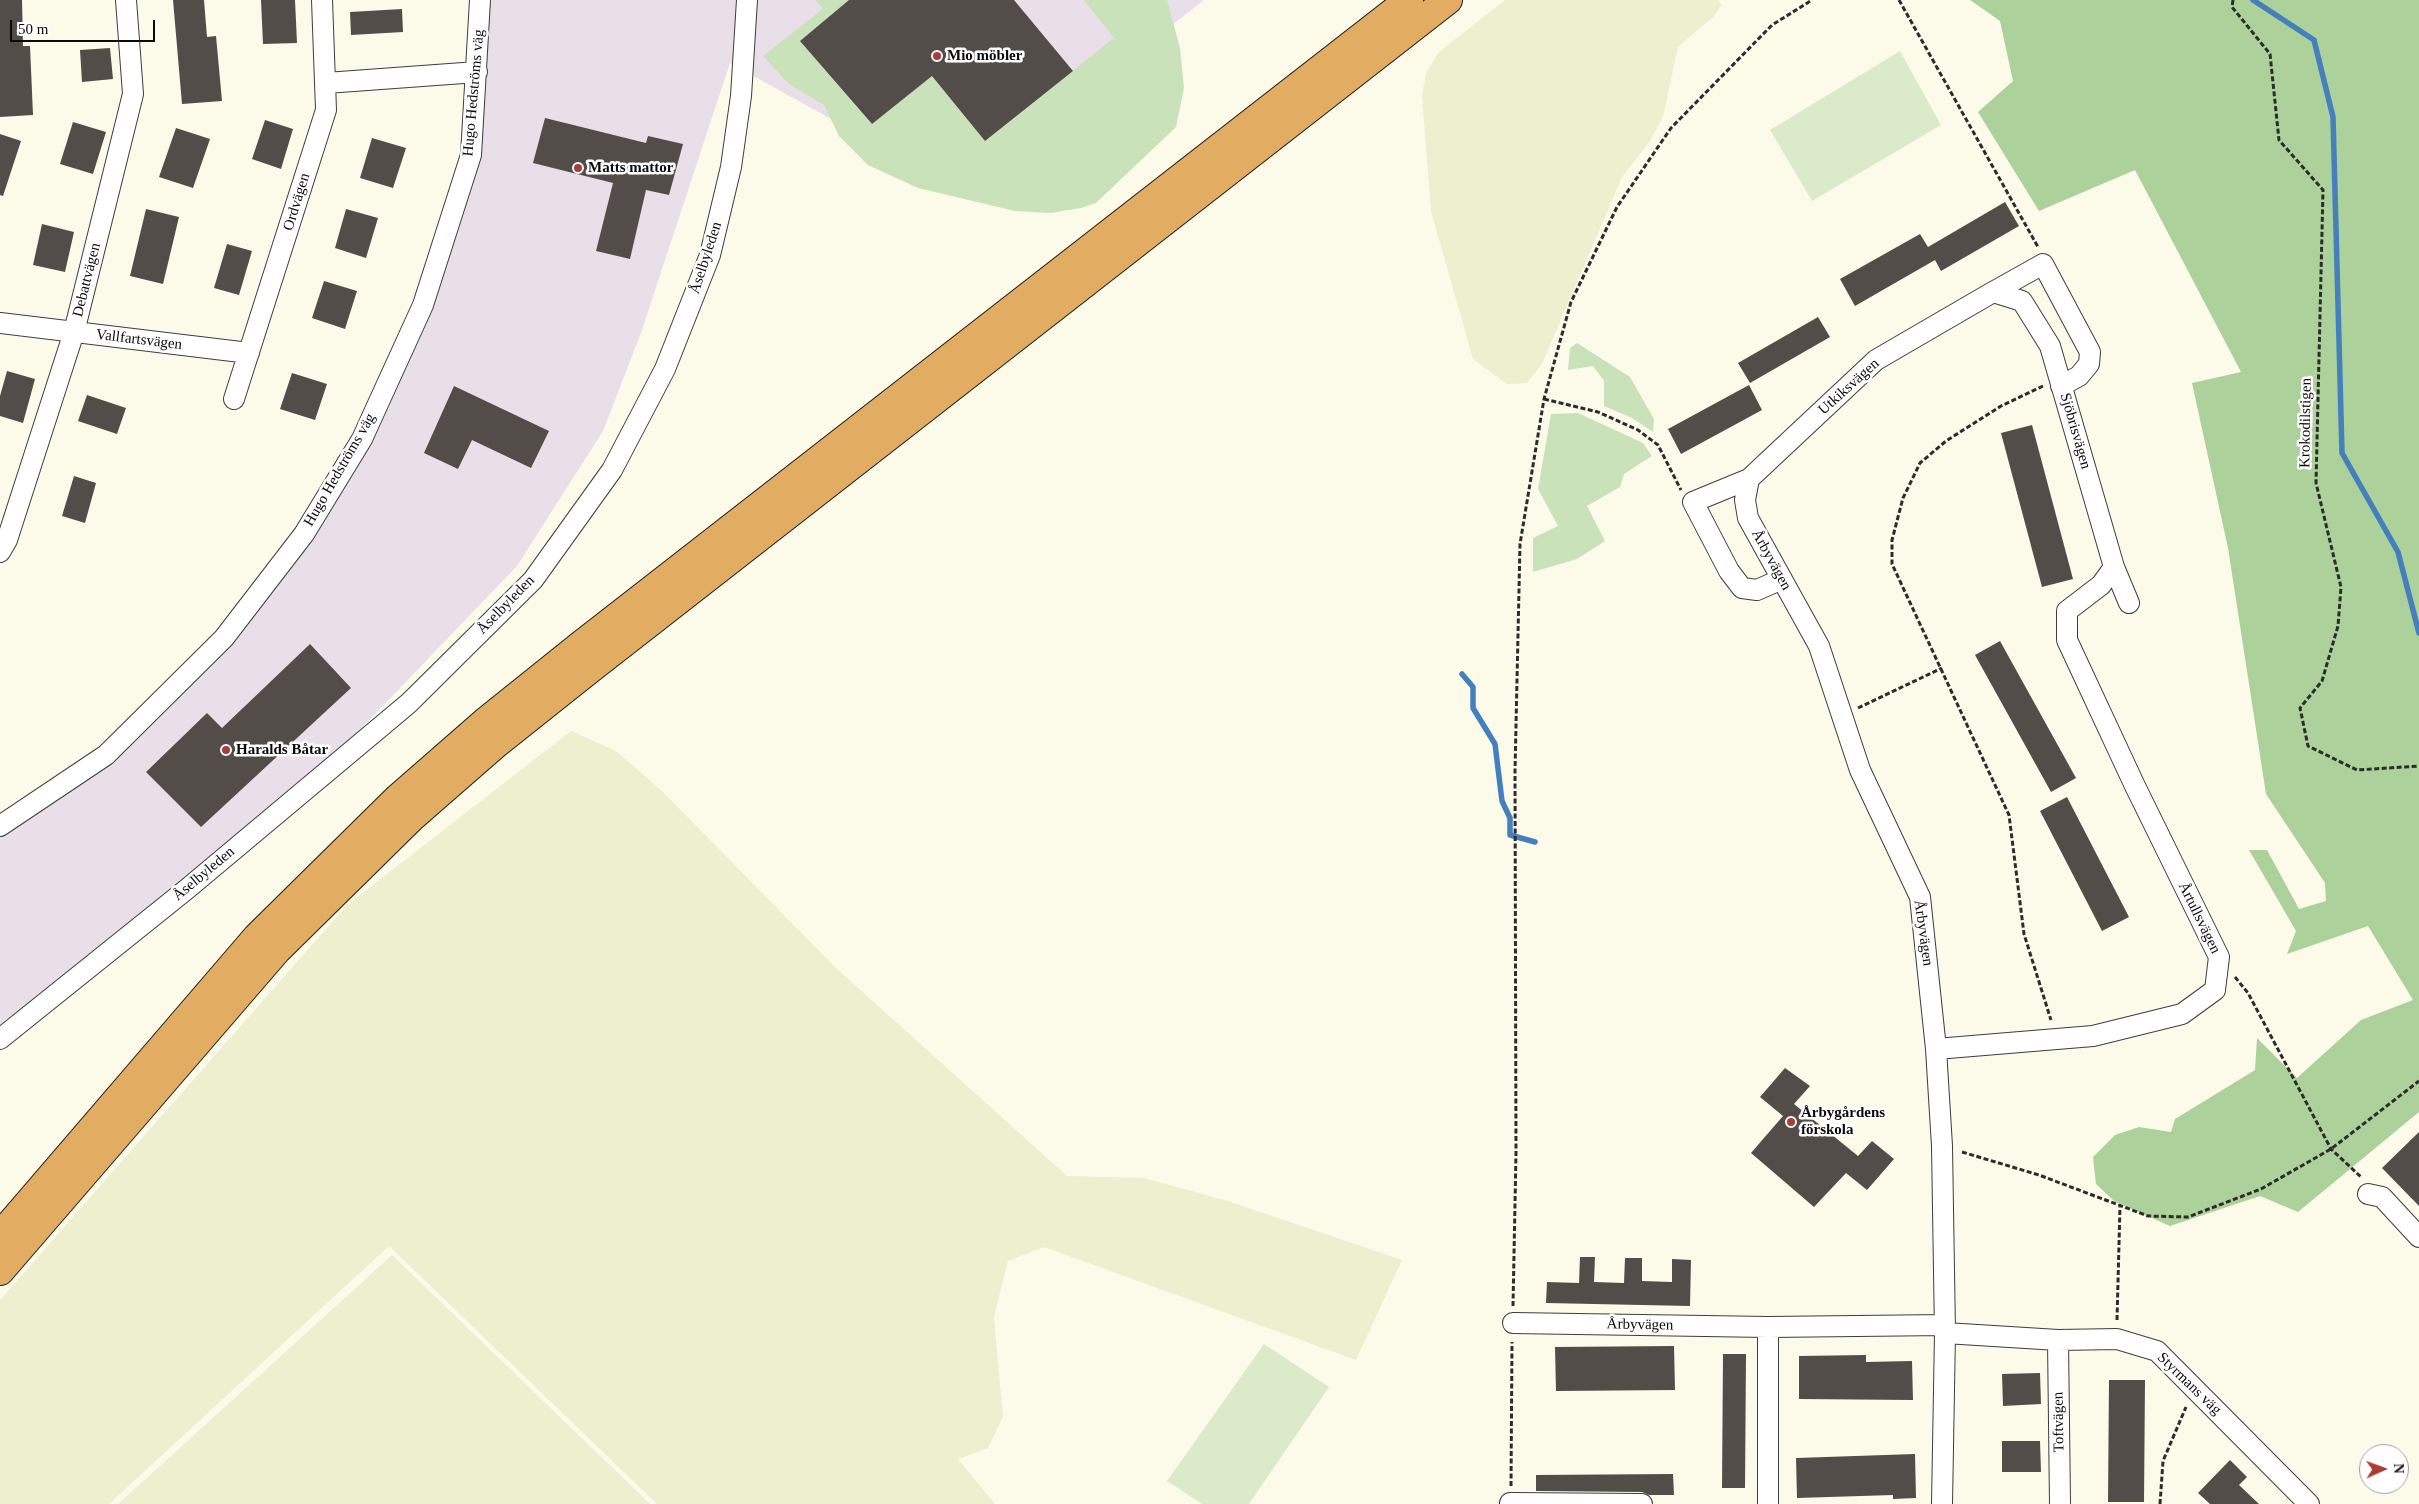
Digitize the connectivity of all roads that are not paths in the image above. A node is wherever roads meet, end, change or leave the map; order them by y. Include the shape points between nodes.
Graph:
1 (126, 0) edge
2 (322, 0) edge
3 (480, 0) edge
4 (747, 0) edge
5 (1409, 0) edge
6 (1448, 0) edge
7 (478, 72) junction
8 (326, 83) junction
9 (1993, 292) junction
10 (0, 323) edge
11 (74, 332) junction
12 (249, 353) junction
13 (2060, 382) junction
14 (234, 399) dead end
15 (1749, 480) junction
16 (0, 552) edge
17 (2114, 567) junction
18 (1782, 579) junction
19 (2129, 604) dead end
20 (0, 826) edge
21 (0, 1039) edge
22 (1936, 1050) junction
23 (2375, 1195) road end
24 (0, 1236) edge
25 (2419, 1237) edge
26 (0, 1271) edge
27 (1513, 1323) road end
28 (1768, 1327) junction
29 (1945, 1328) junction
30 (2058, 1340) junction
31 (1510, 1503) road end
32 (1642, 1504) edge
33 (1768, 1504) edge
34 (1942, 1504) edge
35 (2060, 1504) edge
36 (2309, 1504) edge

1 - 11 street, Debattvägen via 133,94
2 - 8 street, Ordvägen
3 - 7 street, Hugo Hedströms väg
4 - 21 street, Åselbyleden via 742,96 731,167 710,256 665,369 612,470 533,580 409,703
5 - 24 highway via 581,646 485,722 405,792 257,937
6 - 26 highway via 590,669 410,818 277,950
7 - 8 street
7 - 20 street, Hugo Hedströms väg via 471,155 423,305 362,439 304,534 224,638 106,755
8 - 12 street, Ordvägen via 326,110
9 - 13 street, Sjöbrisvägen via 2022,301 2050,346
9 - 13 street, Utkiksvägen via 2042,264 2090,352 2089,364 2079,376
9 - 15 street, Utkiksvägen via 1876,360
10 - 11 street, Vallfartsvägen
11 - 12 street, Vallfartsvägen
11 - 16 street, Debattvägen via 7,540
12 - 14 street, Ordvägen
13 - 17 street, Sjöbrisvägen
15 - 18 street, Årbyvägen via 1745,500 1748,518
15 - 18 street via 1693,502 1728,571 1742,588 1757,590
17 - 19 street, Sjöbrisvägen
17 - 22 street, Årtullsvägen via 2101,585 2067,611 2067,640 2219,957 2215,990 2182,1014 2093,1036
18 - 22 street, Årbyvägen via 1819,646 1860,770 1920,898
22 - 29 street, Årbyvägen via 1942,1146
23 - 25 street
27 - 28 street, Årbyvägen
28 - 29 street, Årbyvägen
28 - 33 street
29 - 30 street, Styrmans väg
29 - 34 street, Årbyvägen
30 - 35 street, Toftvägen
30 - 36 street, Styrmans väg via 2117,1339 2157,1352
31 - 32 street

